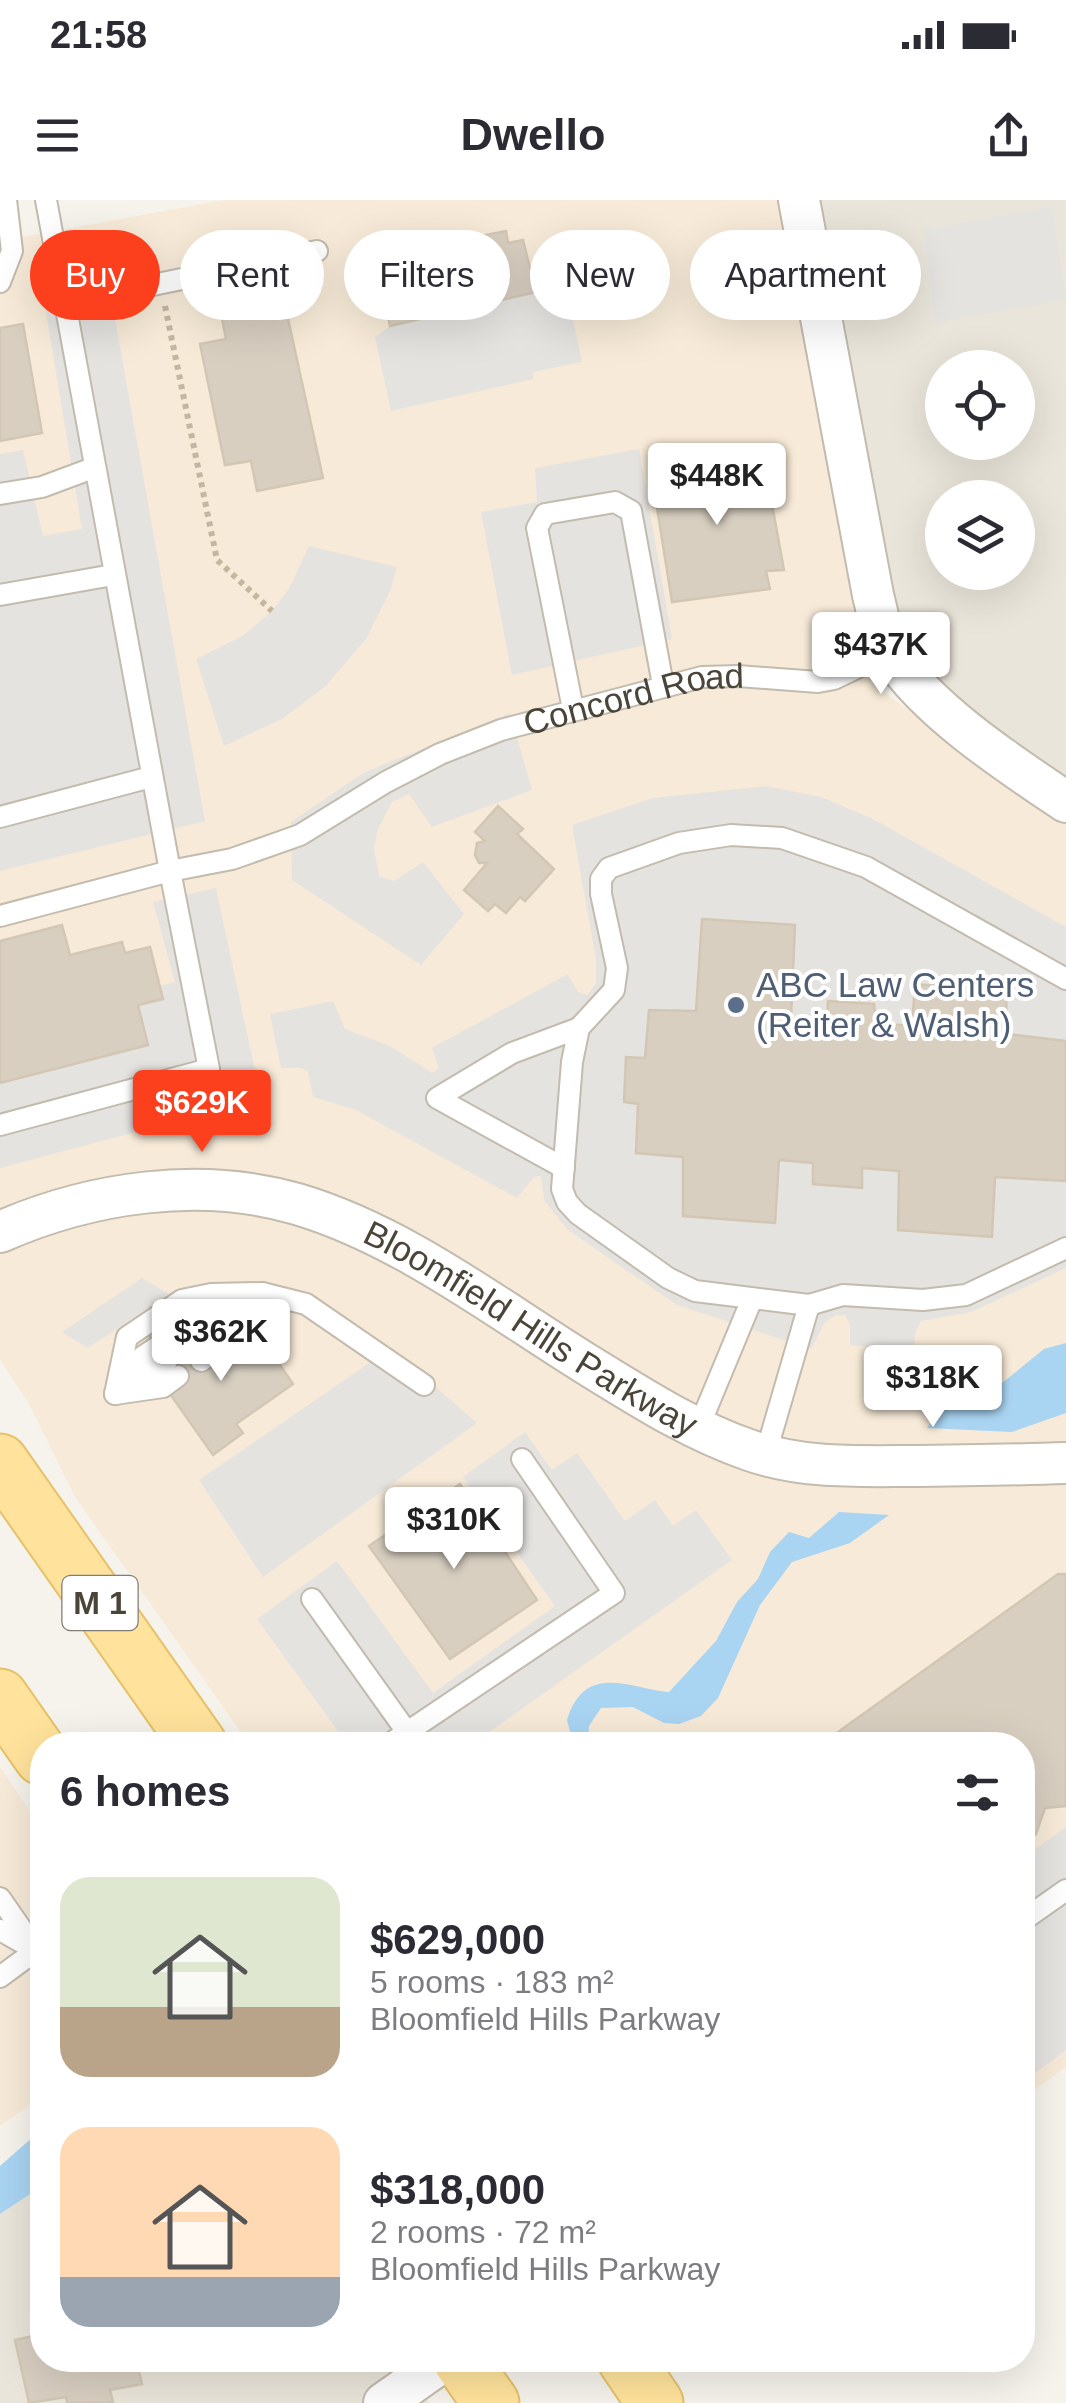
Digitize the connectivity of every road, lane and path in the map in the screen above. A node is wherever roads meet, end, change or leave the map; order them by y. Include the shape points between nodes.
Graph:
1 (6, 200) edge
2 (46, 200) edge
3 (800, 200) edge
4 (0, 282) edge
5 (170, 330) dead end
6 (93, 468) junction
7 (0, 494) edge
8 (114, 575) junction
9 (0, 596) edge
10 (272, 611) dead end
11 (890, 652) junction
12 (663, 685) junction
13 (573, 709) junction
14 (152, 777) junction
15 (1066, 802) edge
16 (0, 817) edge
17 (170, 872) junction
18 (0, 916) edge
19 (1066, 979) edge
20 (580, 1028) junction
21 (0, 1124) edge
22 (564, 1168) junction
23 (0, 1232) edge
24 (1066, 1248) edge
25 (262, 1293) junction
26 (752, 1299) junction
27 (809, 1305) junction
28 (190, 1346) dead end
29 (424, 1386) dead end
30 (115, 1394) junction
31 (698, 1430) junction
32 (765, 1456) junction
33 (522, 1459) dead end
34 (0, 1462) edge
35 (1066, 1464) edge
36 (312, 1599) dead end
37 (0, 1697) edge
38 (190, 1732) edge
39 (407, 1732) joint
40 (30, 1740) edge
41 (1066, 1890) edge
42 (0, 1898) edge
43 (1035, 1912) edge
44 (0, 1930) edge
45 (30, 1936) edge
46 (30, 1944) edge
47 (30, 1954) edge
48 (0, 1976) edge
49 (427, 2372) edge
50 (469, 2372) edge
51 (634, 2372) edge
52 (384, 2403) edge
53 (491, 2403) edge
54 (655, 2403) edge

1 - 4 lane via 12,251
2 - 6 lane
3 - 11 street via 873,595
5 - 10 path via 217,560
6 - 7 lane
6 - 8 lane
8 - 9 lane
8 - 14 lane
11 - 12 lane, Concord Road via 818,682 738,676
11 - 15 street via 949,714
12 - 13 lane, Concord Road
12 - 13 lane via 631,511 615,502 545,514 537,528
13 - 17 lane, Concord Road via 440,754 300,836
14 - 16 lane
14 - 17 lane
17 - 18 lane, Concord Road
17 - 21 lane via 209,1069
19 - 20 lane via 866,868 782,838 731,836 679,843 609,868 601,894 614,990
20 - 22 lane
20 - 22 lane via 512,1053 438,1098
22 - 26 lane via 567,1202 668,1278 695,1291
23 - 31 street, Bloomfield Hills Parkway via 80,1205 164,1191 234,1192 295,1204 397,1248
24 - 27 lane via 966,1295 843,1295
25 - 28 lane
25 - 29 lane via 306,1304
25 - 30 lane via 182,1300 127,1337
26 - 27 lane
26 - 31 lane
27 - 32 lane
30 - 30 lane via 142,1357 167,1361 163,1386
31 - 32 street, Bloomfield Hills Parkway
32 - 35 street, Bloomfield Hills Parkway via 829,1466
33 - 39 lane via 614,1594
34 - 38 main road, M 1
36 - 39 lane
37 - 40 main road
41 - 43 lane
42 - 45 lane
44 - 46 lane
47 - 48 lane
49 - 52 street
50 - 53 main road
51 - 54 main road

